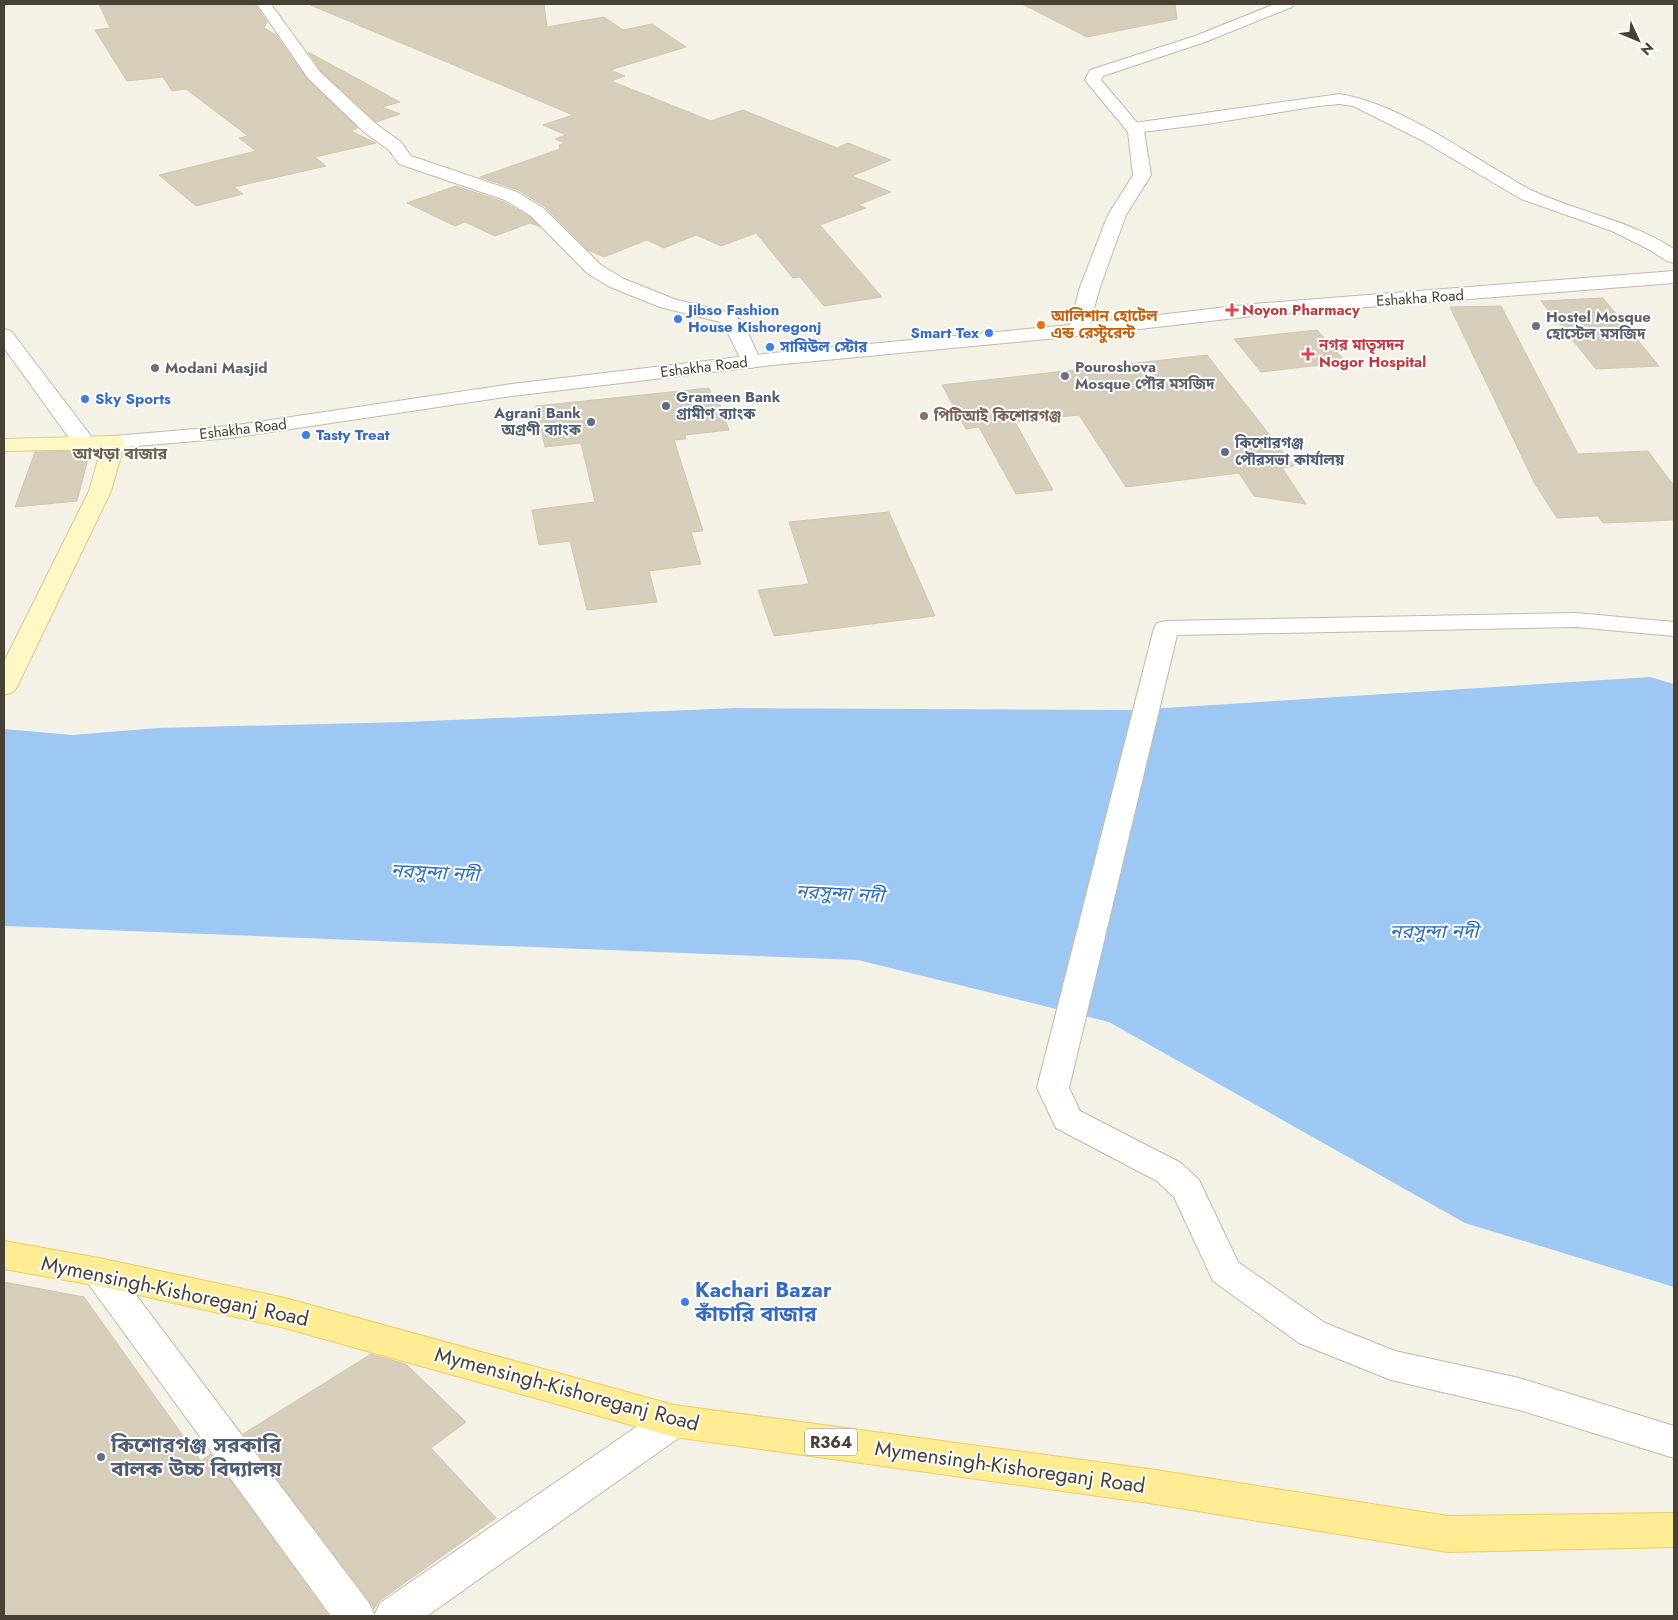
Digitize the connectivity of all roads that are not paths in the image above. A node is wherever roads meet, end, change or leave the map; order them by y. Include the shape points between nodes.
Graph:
1 (264, 4) edge
2 (1287, 4) edge
3 (1134, 128) junction
4 (1674, 257) edge
5 (1674, 277) edge
6 (1078, 330) junction
7 (4, 335) edge
8 (751, 362) junction
9 (83, 441) junction
10 (114, 442) junction
11 (4, 444) edge
12 (1674, 629) edge
13 (8, 673) edge
14 (4, 1255) edge
15 (99, 1272) junction
16 (674, 1421) junction
17 (1674, 1442) edge
18 (1674, 1530) edge
19 (355, 1616) edge
20 (394, 1616) edge

1 - 8 street via 314,76 370,128 395,146 406,160 511,196 537,212 594,269 617,283 666,303 727,318 734,324
2 - 3 street via 1200,39 1096,73 1093,80
3 - 4 street via 1318,101 1340,99 1357,102 1428,136 1526,195 1618,227
3 - 6 street via 1142,175 1117,215
5 - 6 street, Eshakha Road via 1253,310
6 - 8 street, Eshakha Road
7 - 9 street
8 - 10 street, Eshakha Road via 512,390 230,432
9 - 10 main road, Eshakha Road
9 - 11 main road, Eshakha Road
10 - 13 main road via 100,490
12 - 17 street via 1576,620 1166,628 1053,1088 1067,1119 1169,1172 1187,1189 1225,1272 1312,1333 1391,1365 1519,1394
14 - 15 main road, Mymensingh-Kishoreganj Road / R364
15 - 16 main road, Mymensingh-Kishoreganj Road / R364 via 285,1313
15 - 19 street
16 - 18 main road, Mymensingh-Kishoreganj Road / R364 via 1149,1486 1448,1534
16 - 20 street

